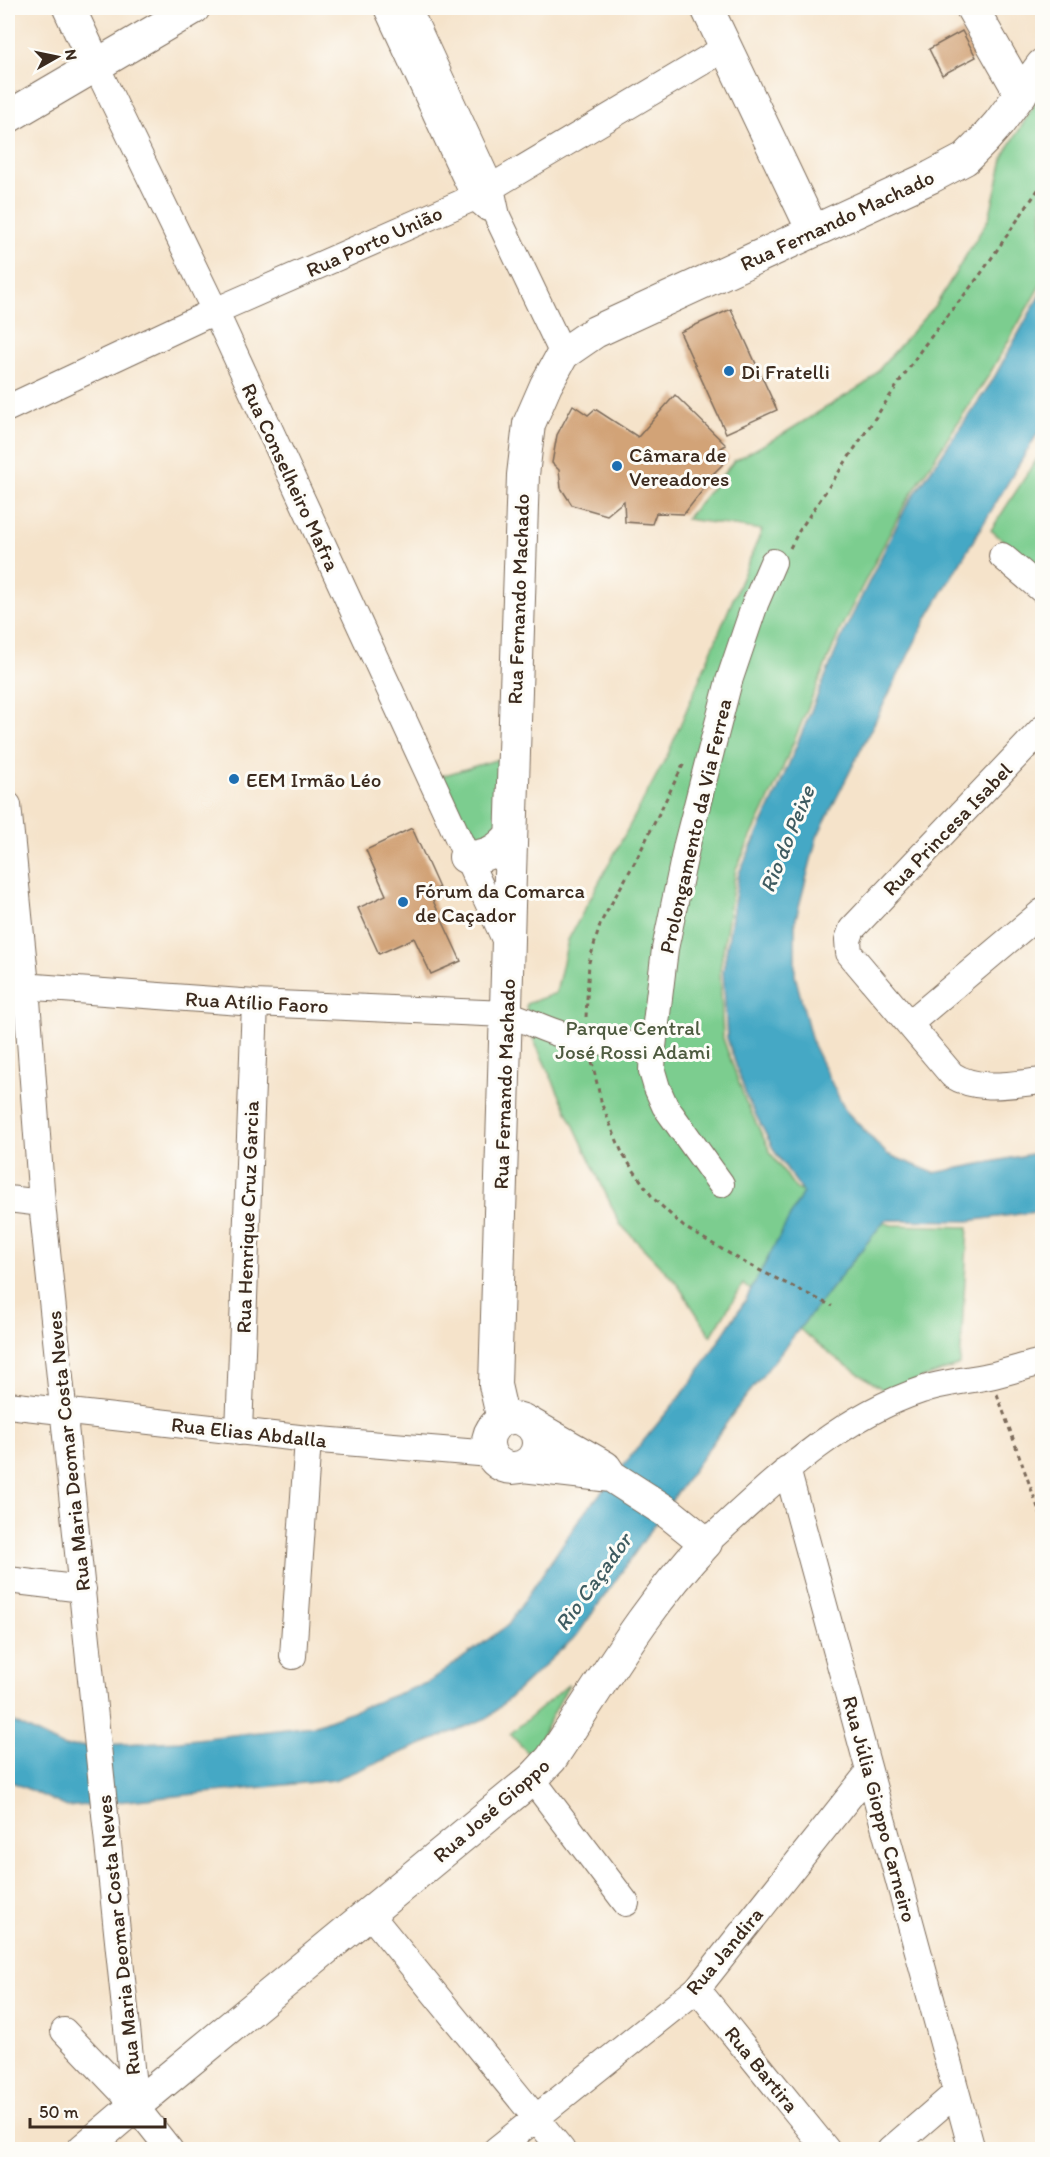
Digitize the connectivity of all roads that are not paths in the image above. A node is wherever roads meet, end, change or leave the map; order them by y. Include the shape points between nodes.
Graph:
1 (69, 8) edge
2 (194, 8) edge
3 (387, 8) edge
4 (408, 8) edge
5 (707, 8) edge
6 (972, 8) edge
7 (727, 47) junction
8 (417, 50) junction
9 (1042, 65) edge
10 (96, 66) junction
11 (1021, 94) junction
12 (8, 117) edge
13 (483, 192) junction
14 (813, 231) junction
15 (214, 311) junction
16 (563, 354) junction
17 (8, 408) edge
18 (1002, 556) dead end
19 (781, 557) road end
20 (1042, 590) edge
21 (1042, 729) edge
22 (8, 805) edge
23 (510, 836) junction
24 (465, 857) junction
25 (1042, 912) edge
26 (509, 948) junction
27 (17, 986) edge
28 (255, 1002) junction
29 (506, 1014) junction
30 (909, 1024) junction
31 (653, 1047) junction
32 (1042, 1081) edge
33 (721, 1185) dead end
34 (8, 1199) edge
35 (42, 1203) junction
36 (1042, 1362) edge
37 (8, 1405) edge
38 (64, 1412) junction
39 (515, 1421) junction
40 (238, 1432) junction
41 (308, 1439) junction
42 (490, 1454) junction
43 (523, 1466) junction
44 (787, 1469) junction
45 (612, 1477) junction
46 (706, 1543) junction
47 (8, 1580) edge
48 (83, 1589) junction
49 (293, 1656) dead end
50 (869, 1772) junction
51 (532, 1779) junction
52 (626, 1903) dead end
53 (369, 1913) junction
54 (697, 1989) junction
55 (64, 2031) dead end
56 (957, 2093) junction
57 (135, 2103) junction
58 (536, 2118) junction
59 (83, 2150) edge
60 (170, 2150) edge
61 (496, 2150) edge
62 (562, 2150) edge
63 (827, 2150) edge
64 (890, 2150) edge
65 (972, 2150) edge

1 - 10 main road, Rua Conselheiro Mafra
2 - 10 main road
3 - 8 street
4 - 8 street
5 - 7 main road
6 - 11 main road
7 - 13 street, Rua Porto União
7 - 14 main road
8 - 13 street
9 - 11 main road, Rua Fernando Machado
10 - 12 main road
10 - 15 street, Rua Conselheiro Mafra
11 - 14 main road, Rua Fernando Machado via 965,159
13 - 15 street, Rua Porto União
13 - 16 street
14 - 16 main road, Rua Fernando Machado via 595,332
15 - 17 street, Rua Porto União
15 - 24 street, Rua Conselheiro Mafra
16 - 23 main road, Rua Fernando Machado via 530,424 523,475
18 - 20 street
19 - 31 street, Prolongamento da Via Ferrea via 755,604 729,681 665,949
21 - 30 street, Rua Princesa Isabel via 852,929 849,954
22 - 27 street, Rua Maria Deomar Costa Neves
23 - 24 main road via 491,854
23 - 26 main road, Rua Fernando Machado
24 - 26 street, Rua Conselheiro Mafra
25 - 30 street
26 - 29 main road, Rua Fernando Machado
27 - 28 street, Rua Atílio Faoro
27 - 35 street, Rua Maria Deomar Costa Neves
28 - 29 street, Rua Atílio Faoro
28 - 40 street, Rua Henrique Cruz Garcia
29 - 31 street, Rua Atílio Faoro via 550,1031
29 - 39 main road, Rua Fernando Machado via 495,1385
30 - 32 street via 952,1075 963,1081 983,1086
31 - 33 street, Prolongamento da Via Ferrea via 652,1071 665,1106
34 - 35 street
35 - 38 street, Rua Maria Deomar Costa Neves
36 - 44 street, Rua José Gioppo via 924,1389 884,1404
37 - 38 street, Rua Elias Abdalla
38 - 40 street, Rua Elias Abdalla
38 - 48 street, Rua Maria Deomar Costa Neves
39 - 42 main road via 491,1430
39 - 43 main road, Rua Fernando Machado via 532,1427 538,1441 534,1456
39 - 45 main road via 604,1467
40 - 41 street, Rua Elias Abdalla
41 - 42 street, Rua Elias Abdalla
41 - 49 street
42 - 43 main road via 501,1465
43 - 45 main road
44 - 46 street, Rua José Gioppo
44 - 50 street, Rua Júlia Gioppo Carneiro
45 - 46 main road
46 - 51 main road, Rua José Gioppo via 643,1621 551,1759
47 - 48 street
48 - 57 street, Rua Maria Deomar Costa Neves
50 - 54 street, Rua Jandira
50 - 56 street, Rua Júlia Gioppo Carneiro
51 - 52 street
51 - 53 main road, Rua José Gioppo
53 - 57 main road, Rua José Gioppo
53 - 58 street
54 - 58 street, Rua Jandira
54 - 63 street, Rua Bartira
55 - 57 street
56 - 64 street
56 - 65 street, Rua Júlia Gioppo Carneiro
57 - 59 main road, Rua José Gioppo
57 - 60 street
58 - 61 street, Rua Jandira
58 - 62 street

